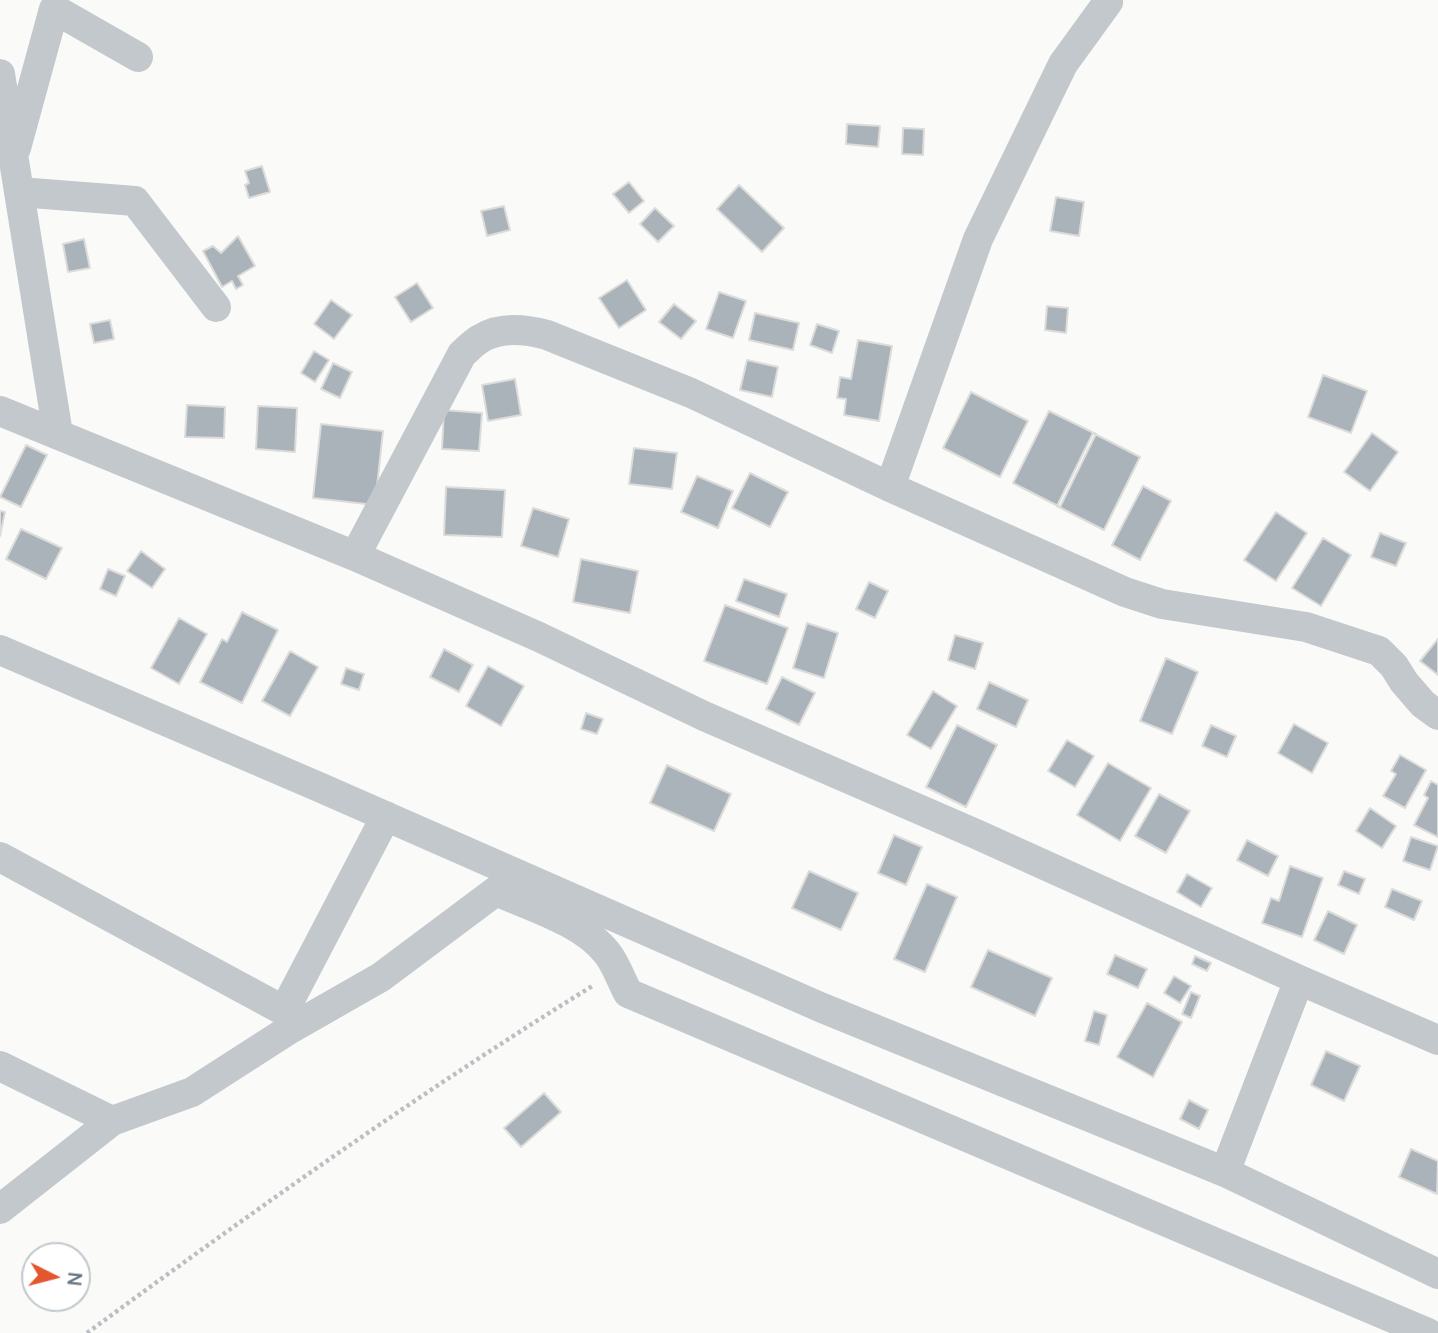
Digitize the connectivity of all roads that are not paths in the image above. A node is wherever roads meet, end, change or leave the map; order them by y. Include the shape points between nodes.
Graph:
1 (1107, 0) edge
2 (138, 57) dead end
3 (0, 74) edge
4 (13, 156) junction
5 (19, 192) junction
6 (216, 307) dead end
7 (0, 411) edge
8 (58, 434) junction
9 (890, 487) junction
10 (355, 556) junction
11 (0, 650) edge
12 (1438, 715) edge
13 (386, 816) junction
14 (0, 857) edge
15 (583, 916) junction
16 (1299, 980) junction
17 (294, 1016) junction
18 (1438, 1040) edge
19 (0, 1066) edge
20 (112, 1121) junction
21 (1225, 1172) junction
22 (0, 1209) edge
23 (1438, 1274) edge
24 (1429, 1333) edge

1 - 9 street via 1063,64 978,239
2 - 4 street via 54,9
3 - 4 street
4 - 5 street
5 - 6 street via 135,201
5 - 8 street
7 - 8 street
8 - 10 street
9 - 10 street via 691,393 547,335 493,332 462,354
9 - 12 street via 1125,592 1162,604 1306,626 1379,651 1423,704
10 - 16 street
11 - 13 street
13 - 15 street
13 - 17 street
14 - 17 street
15 - 17 street via 496,891 381,976
15 - 21 street
15 - 24 street via 628,993
16 - 18 street
16 - 21 street
17 - 20 street via 192,1092
19 - 20 street
20 - 22 street
21 - 23 street

